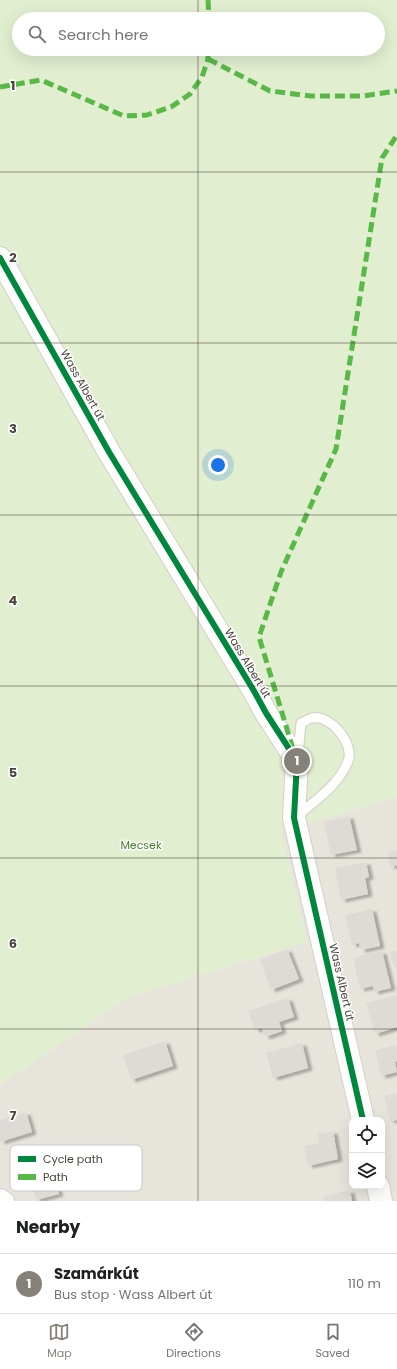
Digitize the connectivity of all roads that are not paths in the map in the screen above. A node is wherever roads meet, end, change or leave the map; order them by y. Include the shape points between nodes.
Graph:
1 (0, 258) edge
2 (297, 762) junction
3 (294, 818) junction
4 (362, 1117) edge
5 (379, 1189) edge
6 (0, 1198) edge
7 (5, 1201) edge
8 (381, 1201) edge

1 - 2 street, Wass Albert út via 109,452
2 - 3 street, Wass Albert út
2 - 3 lane via 301,723 312,718 326,720 339,731 348,745 349,760 335,784
3 - 4 street, Wass Albert út
5 - 8 street
6 - 7 street

